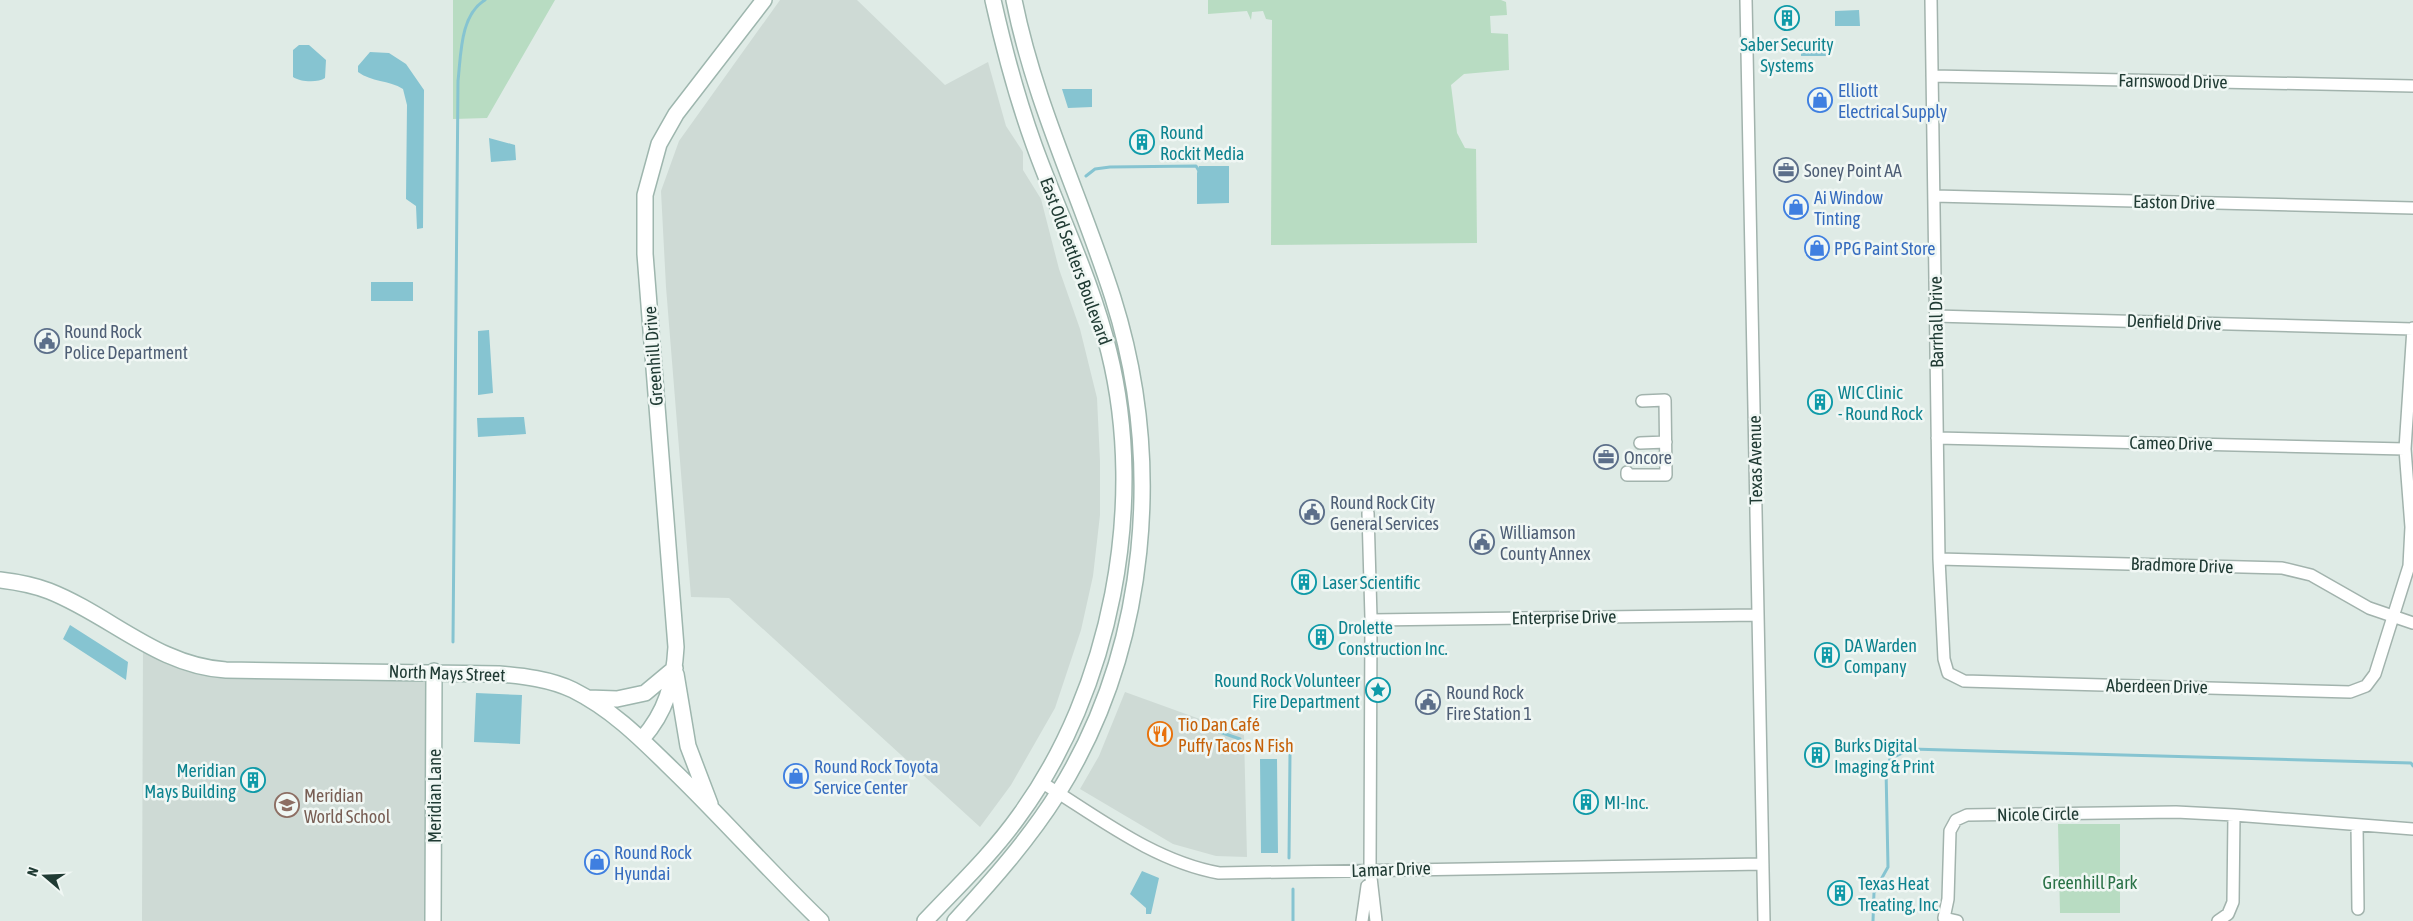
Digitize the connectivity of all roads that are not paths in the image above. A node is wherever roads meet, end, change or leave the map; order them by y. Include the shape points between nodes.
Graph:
1 (764, 0) edge
2 (993, 0) edge
3 (1014, 0) edge
4 (1746, 0) edge
5 (1931, 0) edge
6 (1932, 76) junction
7 (2413, 86) edge
8 (1934, 196) junction
9 (2413, 208) edge
10 (1936, 316) junction
11 (2413, 329) edge
12 (1642, 401) dead end
13 (1937, 438) junction
14 (1666, 442) junction
15 (1640, 443) dead end
16 (2405, 449) junction
17 (1627, 472) dead end
18 (1368, 513) dead end
19 (1939, 559) junction
20 (0, 580) edge
21 (1758, 615) junction
22 (2395, 617) junction
23 (1371, 620) junction
24 (2413, 623) edge
25 (675, 668) junction
26 (416, 671) junction
27 (434, 671) junction
28 (453, 673) junction
29 (1948, 673) joint
30 (434, 694) junction
31 (586, 698) junction
32 (642, 739) junction
33 (1042, 782) junction
34 (1058, 792) junction
35 (711, 808) junction
36 (2234, 815) junction
37 (2358, 825) junction
38 (2413, 829) edge
39 (1763, 864) junction
40 (1370, 869) junction
41 (2358, 909) dead end
42 (433, 921) edge
43 (821, 921) edge
44 (925, 921) edge
45 (955, 921) edge
46 (1362, 921) edge
47 (1376, 921) edge
48 (1764, 921) edge
49 (1957, 921) edge
50 (2218, 921) edge

1 - 25 main road, Greenhill Drive via 666,128 652,161 645,195 645,254 676,647
2 - 33 main road, East Old Settlers Boulevard via 1033,143 1110,353 1122,446 1121,540 1107,622 1080,706
3 - 34 main road, East Old Settlers Boulevard via 1022,41 1051,133 1113,299 1135,384 1143,471 1138,560 1113,674 1088,735
4 - 21 street, Texas Avenue
5 - 6 street, Barrhall Drive
6 - 7 street, Farnswood Drive
6 - 8 street, Barrhall Drive
8 - 9 street, Easton Drive
8 - 10 street, Barrhall Drive
10 - 11 street, Denfield Drive
10 - 13 street, Barrhall Drive
11 - 16 street
12 - 14 street via 1665,400
13 - 16 street, Cameo Drive
13 - 19 street, Barrhall Drive
14 - 15 street
14 - 17 street via 1666,474 1627,475
16 - 22 street via 2411,545 2407,579
18 - 23 street
19 - 22 street, Bradmore Drive via 2282,568 2311,575 2370,608
19 - 29 street, Barrhall Drive via 1944,659
20 - 26 main road, North Mays Street via 62,596 164,655 194,666 226,670
21 - 23 street, Enterprise Drive
21 - 39 street, Texas Avenue
22 - 24 street, Bradmore Drive
22 - 29 street, Aberdeen Drive via 2376,674 2366,686 2350,692 1964,681
23 - 40 street
25 - 31 main road via 645,693 617,699
25 - 32 main road, Greenhill Drive via 664,706
25 - 35 main road via 688,746
26 - 27 main road, North Mays Street
26 - 30 main road via 426,679
27 - 28 main road, North Mays Street
27 - 30 main road, Meridian Lane
28 - 30 main road
28 - 31 main road, North Mays Street via 529,677 571,689
30 - 42 main road, Meridian Lane
31 - 32 main road, North Mays Street via 612,713
32 - 35 main road, North Mays Street
33 - 34 street, Lamar Drive
33 - 44 main road, East Old Settlers Boulevard via 993,848
34 - 40 street, Lamar Drive via 1160,854 1201,870 1219,873
34 - 45 main road, East Old Settlers Boulevard via 1011,858
35 - 43 main road, North Mays Street
36 - 37 street, Nicole Circle
36 - 49 street, Nicole Circle via 2176,812 1962,816 1950,831 1948,898 1944,918
36 - 50 street via 2233,902 2228,914
37 - 38 street, Nicole Circle
37 - 41 street
39 - 40 street, Lamar Drive
39 - 48 street, Texas Avenue
40 - 46 street
40 - 47 street

